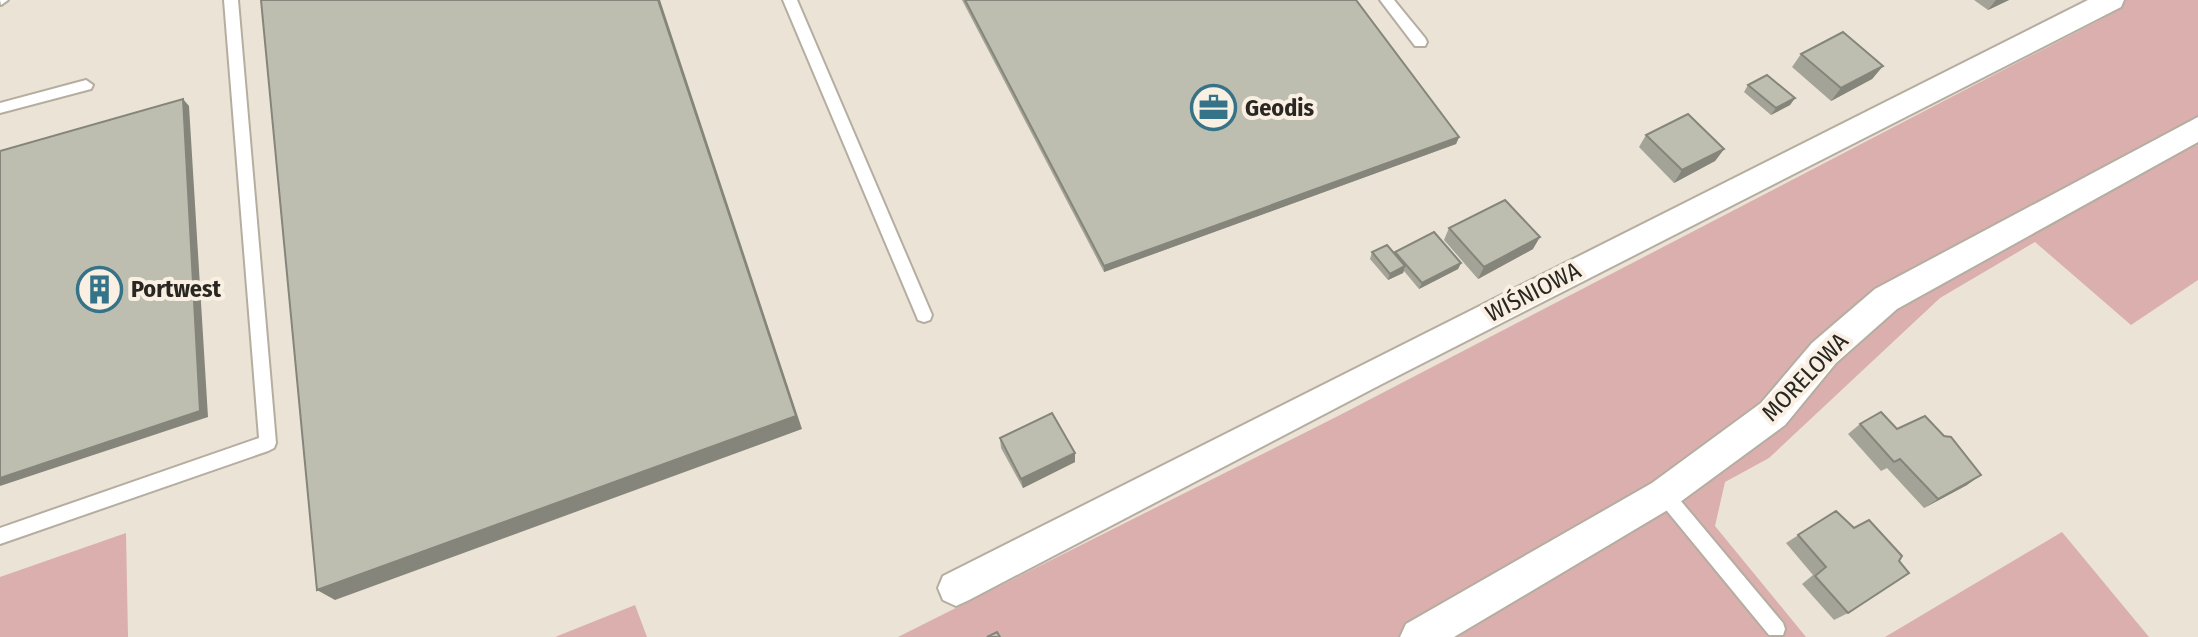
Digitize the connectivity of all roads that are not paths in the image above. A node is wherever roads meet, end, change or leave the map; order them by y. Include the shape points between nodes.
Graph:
1 (231, 0) edge
2 (790, 0) edge
3 (1387, 0) edge
4 (2111, 0) edge
5 (1420, 42) dead end
6 (86, 85) dead end
7 (0, 108) edge
8 (2198, 128) edge
9 (924, 315) dead end
10 (1664, 494) junction
11 (0, 536) edge
12 (956, 588) dead end
13 (1776, 629) dead end
14 (1419, 637) edge

1 - 11 lane via 268,443
2 - 9 lane
3 - 5 lane
4 - 12 street, WIŚNIOWA
6 - 7 lane
8 - 10 street, MORELOWA via 1886,299 1824,353 1773,414
10 - 13 lane
10 - 14 street, MORELOWA

